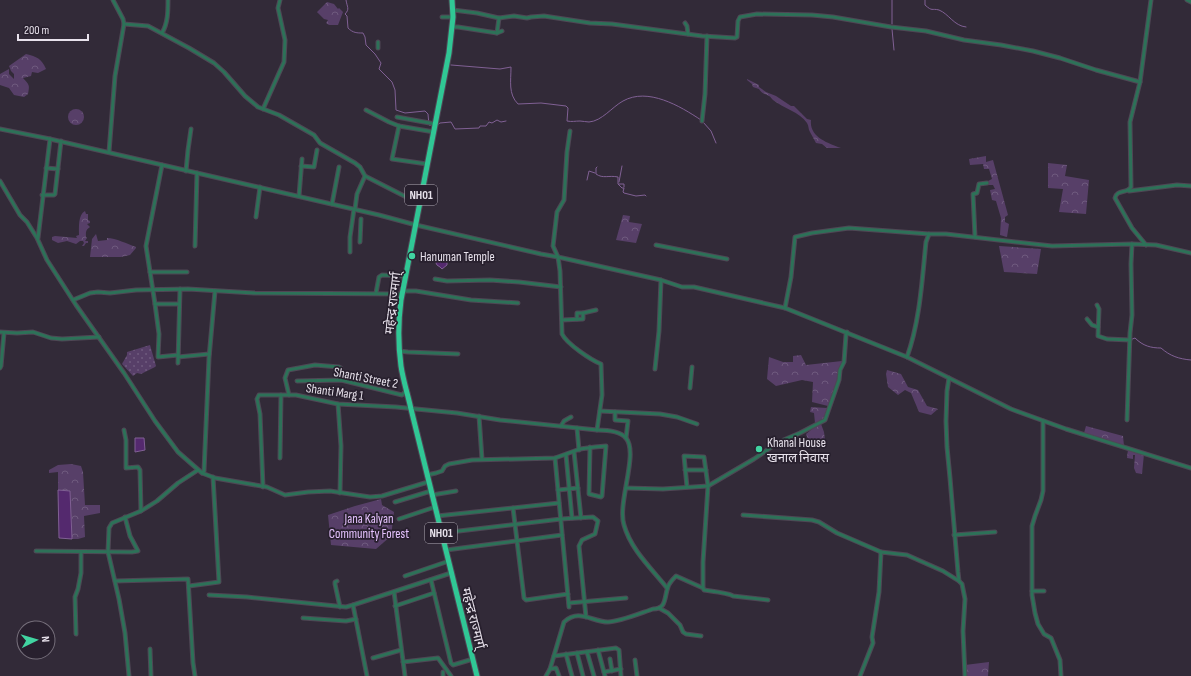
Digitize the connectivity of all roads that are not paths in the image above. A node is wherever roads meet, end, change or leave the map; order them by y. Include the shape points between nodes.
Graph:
1 (113, 0) edge
2 (168, 0) edge
3 (280, 0) edge
4 (452, 0) edge
5 (1151, 0) edge
6 (1187, 0) edge
7 (1191, 2) edge
8 (453, 10) junction
9 (442, 17) dead end
10 (453, 17) junction
11 (499, 18) junction
12 (685, 23) dead end
13 (124, 24) junction
14 (452, 28) junction
15 (502, 32) dead end
16 (162, 33) junction
17 (497, 33) junction
18 (688, 34) junction
19 (707, 36) junction
20 (378, 42) dead end
21 (378, 48) dead end
22 (1140, 82) junction
23 (263, 109) junction
24 (366, 110) dead end
25 (397, 117) dead end
26 (702, 121) dead end
27 (435, 124) junction
28 (399, 126) junction
29 (0, 129) edge
30 (191, 129) dead end
31 (570, 131) dead end
32 (434, 132) junction
33 (50, 139) junction
34 (61, 141) junction
35 (317, 150) dead end
36 (108, 152) junction
37 (302, 159) dead end
38 (427, 164) junction
39 (162, 165) junction
40 (301, 166) junction
41 (339, 167) dead end
42 (46, 168) junction
43 (58, 168) junction
44 (186, 171) junction
45 (197, 173) junction
46 (365, 176) junction
47 (0, 181) edge
48 (988, 183) dead end
49 (1191, 186) edge
50 (260, 187) junction
51 (1127, 191) junction
52 (42, 195) junction
53 (299, 196) junction
54 (332, 204) junction
55 (420, 204) junction
56 (354, 209) junction
57 (256, 217) dead end
58 (362, 219) dead end
59 (416, 224) junction
60 (929, 234) junction
61 (975, 237) junction
62 (38, 239) junction
63 (360, 242) dead end
64 (656, 244) dead end
65 (1132, 244) junction
66 (1146, 245) junction
67 (195, 246) dead end
68 (350, 252) dead end
69 (1191, 253) edge
70 (558, 257) junction
71 (727, 259) dead end
72 (150, 272) junction
73 (187, 272) dead end
74 (406, 276) junction
75 (435, 278) dead end
76 (661, 280) junction
77 (561, 287) junction
78 (153, 289) junction
79 (180, 289) junction
80 (215, 291) junction
81 (376, 293) junction
82 (403, 293) junction
83 (73, 300) junction
84 (518, 303) dead end
85 (155, 304) junction
86 (179, 304) junction
87 (1097, 305) dead end
88 (785, 308) junction
89 (596, 310) dead end
90 (583, 313) junction
91 (577, 319) junction
92 (1087, 319) dead end
93 (562, 320) junction
94 (1098, 327) junction
95 (847, 332) junction
96 (2, 333) edge
97 (99, 337) junction
98 (1130, 340) junction
99 (399, 351) junction
100 (209, 354) junction
101 (458, 354) dead end
102 (178, 356) junction
103 (907, 357) junction
104 (178, 363) dead end
105 (692, 367) dead end
106 (0, 368) edge
107 (655, 369) dead end
108 (949, 378) junction
109 (342, 380) junction
110 (296, 381) dead end
111 (690, 388) dead end
112 (407, 390) junction
113 (281, 395) junction
114 (288, 395) junction
115 (338, 404) junction
116 (411, 409) junction
117 (600, 411) junction
118 (615, 412) junction
119 (479, 416) junction
120 (571, 417) dead end
121 (1127, 420) dead end
122 (1043, 421) junction
123 (697, 424) dead end
124 (561, 426) junction
125 (577, 428) junction
126 (124, 430) dead end
127 (597, 430) junction
128 (626, 438) junction
129 (590, 447) junction
130 (579, 450) junction
131 (574, 452) junction
132 (566, 455) junction
133 (280, 458) dead end
134 (555, 458) junction
135 (482, 459) junction
136 (1191, 468) edge
137 (198, 470) junction
138 (685, 470) junction
139 (706, 470) junction
140 (202, 473) junction
141 (427, 475) junction
142 (213, 477) junction
143 (428, 482) junction
144 (708, 486) junction
145 (263, 487) junction
146 (687, 487) junction
147 (578, 488) junction
148 (626, 488) junction
149 (569, 489) junction
150 (558, 490) junction
151 (456, 491) dead end
152 (340, 493) junction
153 (432, 493) junction
154 (395, 502) dead end
155 (559, 503) junction
156 (435, 507) junction
157 (513, 508) junction
158 (141, 511) junction
159 (743, 515) dead end
160 (437, 516) junction
161 (125, 517) junction
162 (572, 518) junction
163 (581, 518) junction
164 (399, 519) dead end
165 (561, 519) junction
166 (515, 524) junction
167 (995, 532) dead end
168 (441, 533) junction
169 (562, 535) junction
170 (954, 535) junction
171 (517, 542) junction
172 (446, 550) junction
173 (36, 551) dead end
174 (81, 552) junction
175 (108, 552) junction
176 (881, 552) junction
177 (449, 561) junction
178 (452, 573) junction
179 (405, 576) dead end
180 (431, 580) junction
181 (337, 581) dead end
182 (959, 581) junction
183 (115, 582) junction
184 (189, 586) junction
185 (667, 588) junction
186 (703, 588) junction
187 (1032, 591) junction
188 (1044, 591) dead end
189 (394, 592) junction
190 (434, 593) junction
191 (568, 594) junction
192 (209, 595) dead end
193 (626, 598) dead end
194 (768, 600) dead end
195 (584, 602) junction
196 (569, 603) junction
197 (353, 606) junction
198 (395, 606) junction
199 (340, 607) junction
200 (569, 607) dead end
201 (659, 608) junction
202 (586, 616) junction
203 (303, 618) dead end
204 (356, 620) junction
205 (76, 634) dead end
206 (701, 636) dead end
207 (150, 649) dead end
208 (401, 650) junction
209 (598, 650) junction
210 (587, 652) junction
211 (577, 653) junction
212 (566, 654) junction
213 (554, 656) junction
214 (373, 658) dead end
215 (473, 659) junction
216 (610, 659) dead end
217 (635, 660) dead end
218 (403, 662) junction
219 (550, 669) junction
220 (621, 669) junction
221 (612, 671) junction
222 (604, 674) edge
223 (129, 676) edge
224 (151, 676) edge
225 (195, 676) edge
226 (367, 676) edge
227 (405, 676) edge
228 (451, 676) edge
229 (477, 676) edge
230 (546, 676) edge
231 (559, 676) edge
232 (572, 676) edge
233 (583, 676) edge
234 (594, 676) edge
235 (621, 676) edge
236 (636, 676) edge
237 (860, 676) edge
238 (965, 676) edge
239 (1062, 676) edge

1 - 13 street
2 - 16 street via 167,19
3 - 23 street via 278,8 285,40 284,62
4 - 8 highway, महेन्द्र राज्मार्ग् / NH01
5 - 22 street
6 - 7 street
8 - 10 highway, महेन्द्र राज्मार्ग् / NH01
8 - 11 street
9 - 10 street
10 - 14 highway, महेन्द्र राज्मार्ग् / NH01
11 - 17 street
11 - 18 street via 544,16
12 - 18 street
13 - 16 street via 148,26
13 - 36 street via 115,76
14 - 17 street
14 - 27 highway, महेन्द्र राज्मार्ग् / NH01
15 - 17 street
16 - 23 street via 214,63 245,96
18 - 19 street
19 - 22 street via 737,37 740,17 750,15 833,17 1001,44 1060,58
19 - 26 street
20 - 21 street
22 - 51 street via 1130,122 1131,187
23 - 46 street via 314,135 320,143 360,167
24 - 28 street
25 - 27 street
27 - 32 highway, महेन्द्र राज्मार्ग् / NH01
28 - 32 street
28 - 38 street via 392,159
29 - 33 street
30 - 44 street
31 - 70 street via 564,200 557,212 553,246
32 - 38 highway, महेन्द्र राज्मार्ग् / NH01
33 - 34 street
33 - 42 street
34 - 36 street
34 - 43 street
35 - 40 street via 314,167
36 - 39 street
37 - 40 street
38 - 55 highway, महेन्द्र राज्मार्ग् / NH01
39 - 44 street
39 - 72 street via 146,246
40 - 53 street
41 - 54 street
42 - 43 street
42 - 52 street
43 - 52 street via 55,195
44 - 45 street
45 - 50 street
45 - 67 street
46 - 55 street
46 - 56 street
47 - 62 street
48 - 61 street via 979,184 977,193 974,194
49 - 51 street via 1177,185
50 - 53 street
50 - 57 street
51 - 66 street via 1118,193 1116,198 1132,228
52 - 62 street
53 - 54 street
54 - 56 street
55 - 59 highway, महेन्द्र राज्मार्ग् / NH01
56 - 59 street
56 - 68 street
58 - 63 street
59 - 70 street
59 - 74 highway, महेन्द्र राज्मार्ग् / NH01
60 - 61 street
60 - 88 street via 849,228 795,237
60 - 103 street via 917,323
61 - 65 street via 1052,246
62 - 83 street via 47,260
64 - 71 street
65 - 66 street
65 - 98 street
66 - 69 street
70 - 76 street
70 - 77 street
72 - 73 street
72 - 78 street
74 - 81 street via 382,275 379,277
74 - 82 highway, महेन्द्र राज्मार्ग् / NH01
75 - 77 street via 447,281 490,280
76 - 88 street via 682,287 694,287
76 - 107 street
77 - 93 street
78 - 79 street
78 - 83 street via 90,293
78 - 85 street
79 - 80 street
79 - 86 street
80 - 81 street
80 - 100 street
81 - 82 street
82 - 84 street via 416,291 471,300
82 - 99 highway, महेन्द्र राज्मार्ग् / NH01 via 399,317
83 - 97 street
85 - 86 street
85 - 102 street via 158,357
86 - 102 street
87 - 94 street
88 - 95 street
89 - 90 street
90 - 91 street via 577,313
90 - 91 street via 583,319
91 - 93 street
92 - 94 street
93 - 117 street via 562,334 567,341 601,364
94 - 98 street via 1098,336
95 - 103 street
95 - 144 street via 844,362 825,420 779,442
96 - 97 street via 32,332 62,339
96 - 106 street
97 - 137 street via 175,448
98 - 121 street
99 - 101 street
99 - 112 highway, महेन्द्र राज्मार्ग् / NH01
100 - 102 street
100 - 140 street
102 - 104 street
103 - 108 street
105 - 111 street
108 - 122 street via 1011,409
108 - 170 street via 946,447
109 - 110 street, Shanti Street 2
109 - 112 street, Shanti Street 2 via 402,395
109 - 114 street via 342,371 339,367 315,364 288,370 285,378
112 - 116 highway, महेन्द्र राज्मार्ग् / NH01
113 - 114 street, Shanti Marg 1
113 - 133 street
113 - 145 street, Shanti Marg 1 via 258,396
114 - 115 street, Shanti Marg 1
115 - 116 street, Shanti Marg 1
115 - 152 street via 341,446
116 - 119 street, Shanti Marg 1
116 - 141 highway, महेन्द्र राज्मार्ग् / NH01
117 - 118 street
117 - 127 street
118 - 123 street via 660,414
118 - 128 street via 615,420 628,421
119 - 124 street, Shanti Marg 1
119 - 135 street
120 - 124 street
122 - 136 street
122 - 187 street via 1043,491 1032,526
124 - 125 street, Shanti Marg 1
125 - 127 street, Shanti Marg 1
125 - 130 street
126 - 158 street via 126,468 138,467 140,470
127 - 128 street, Shanti Marg 1 via 610,431
128 - 148 street via 631,453
129 - 129 street via 606,446 601,497 589,494
129 - 130 street
130 - 131 street
131 - 132 street
131 - 147 street
132 - 134 street
132 - 149 street
134 - 135 street
134 - 150 street
135 - 141 street via 449,464 442,471
137 - 140 street
137 - 158 street
138 - 139 street
138 - 139 street via 684,456 704,457
138 - 146 street
139 - 144 street
140 - 142 street
141 - 143 highway, महेन्द्र राज्मार्ग् / NH01
142 - 145 street
142 - 184 street via 218,582
143 - 152 street via 382,496
143 - 153 highway, महेन्द्र राज्मार्ग् / NH01
144 - 146 street
144 - 186 street
145 - 152 street via 285,496 308,492
146 - 148 street
147 - 149 street
147 - 163 street
148 - 185 street via 622,514 624,525 638,552
149 - 150 street
149 - 162 street
150 - 155 street
151 - 153 street
153 - 154 street
153 - 156 highway, महेन्द्र राज्मार्ग् / NH01
155 - 157 street
155 - 165 street
156 - 160 highway, महेन्द्र राज्मार्ग् / NH01
156 - 164 street
157 - 160 street
157 - 166 street
158 - 161 street
159 - 176 street via 812,520
160 - 168 highway, महेन्द्र राज्मार्ग् / NH01
161 - 175 street via 110,525
161 - 175 street via 130,536 138,550
162 - 163 street
162 - 165 street
163 - 195 street via 594,517 598,521 596,534 582,540 579,546
165 - 166 street
165 - 169 street
166 - 168 street
166 - 171 street
167 - 170 street
168 - 172 highway, महेन्द्र राज्मार्ग् / NH01
169 - 171 street
169 - 191 street
170 - 182 street
171 - 172 street
171 - 191 street via 525,600
172 - 177 highway, महेन्द्र राज्मार्ग् / NH01
173 - 174 street
174 - 175 street
174 - 205 street via 81,573 75,597
175 - 183 street
176 - 182 street via 907,555
176 - 237 street via 873,643
177 - 178 highway, महेन्द्र राज्मार्ग् / NH01
177 - 179 street
178 - 180 street
178 - 215 highway, महेन्द्र राज्मार्ग् / NH01
180 - 189 street
180 - 190 street
181 - 199 street via 335,584
182 - 238 street via 965,599
183 - 184 street via 187,578
183 - 223 street via 125,632
184 - 225 street
185 - 186 street via 676,576
185 - 201 street via 664,605
186 - 194 street via 730,593 733,596
187 - 188 street
187 - 239 street via 1034,613 1042,632 1051,638 1055,646
189 - 197 street
189 - 198 street
190 - 198 street
190 - 215 street via 451,663 453,665
191 - 196 street
192 - 199 street
193 - 195 street
195 - 196 street
195 - 202 street
196 - 200 street
197 - 199 street
197 - 204 street
198 - 208 street
201 - 202 street via 607,622
201 - 206 street via 668,613 683,632
202 - 213 street via 575,616 564,622
203 - 204 street
204 - 226 street
207 - 224 street
208 - 214 street
208 - 218 street
209 - 210 street
209 - 220 street via 619,650
209 - 222 street
210 - 211 street
210 - 234 street
211 - 212 street
211 - 233 street
212 - 213 street
212 - 232 street
213 - 219 street
215 - 229 highway, महेन्द्र राज्मार्ग् / NH01
216 - 221 street
217 - 236 street
218 - 227 street
218 - 228 street via 438,658
219 - 230 street
219 - 231 street via 556,668
220 - 221 street
220 - 235 street
221 - 222 street

